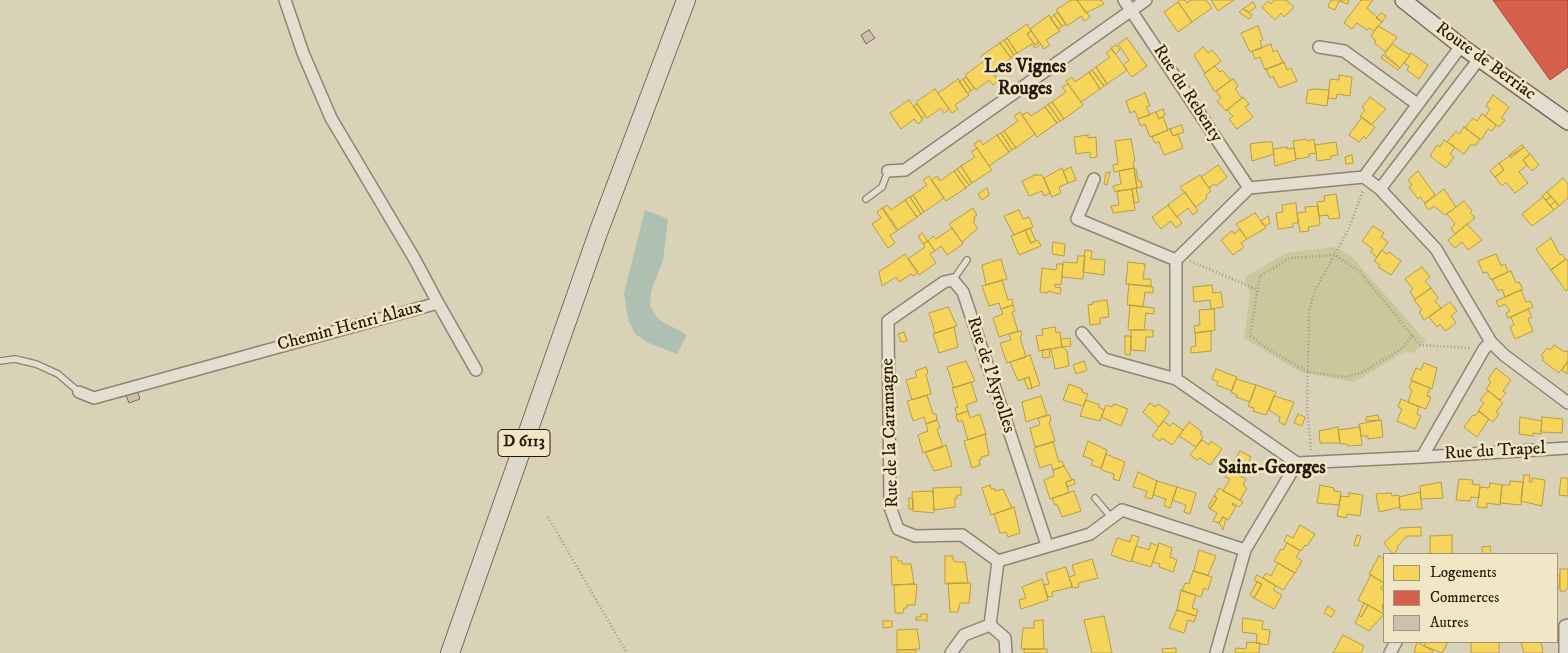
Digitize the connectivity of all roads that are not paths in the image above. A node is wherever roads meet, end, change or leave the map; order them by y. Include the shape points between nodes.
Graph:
1 (284, 0) edge
2 (674, 0) edge
3 (687, 0) edge
4 (1124, 0) edge
5 (1146, 0) edge
6 (1403, 0) edge
7 (1132, 10) junction
8 (1461, 46) junction
9 (1319, 47) dead end
10 (1479, 59) junction
11 (1417, 104) junction
12 (1568, 122) edge
13 (888, 171) joint
14 (1366, 178) junction
15 (1094, 179) dead end
16 (1249, 188) junction
17 (1380, 189) junction
18 (866, 199) dead end
19 (598, 233) junction
20 (1178, 258) junction
21 (967, 260) dead end
22 (953, 280) junction
23 (438, 303) junction
24 (1082, 333) dead end
25 (1488, 346) junction
26 (0, 361) edge
27 (476, 370) dead end
28 (1176, 379) junction
29 (79, 392) joint
30 (1568, 403) edge
31 (1568, 448) edge
32 (1422, 456) junction
33 (1297, 463) junction
34 (1096, 498) dead end
35 (1111, 517) junction
36 (1047, 545) junction
37 (1245, 550) junction
38 (998, 560) junction
39 (990, 625) junction
40 (1568, 625) edge
41 (450, 653) edge
42 (951, 653) edge
43 (1006, 653) edge
44 (1216, 653) edge
45 (1565, 653) edge

1 - 23 street, Chemin Henri Alaux via 331,118
2 - 19 main road, D 6113
3 - 19 main road, D 6113
4 - 7 street, Rue du Rebenty
5 - 7 street
6 - 8 main road, Route de Berriac
7 - 13 street via 905,170
7 - 16 street, Rue du Rebenty
8 - 10 main road, Route de Berriac
8 - 11 street
9 - 11 street via 1344,51
10 - 12 main road, Route de Berriac
10 - 17 street
11 - 14 street
13 - 18 lane via 882,187
14 - 16 street
14 - 17 street
15 - 20 street via 1077,219
16 - 20 street
17 - 25 street via 1436,249
19 - 41 main road, D 6113
20 - 28 street
21 - 22 lane
22 - 36 street, Rue de l'Ayrolles via 963,292
22 - 38 street, Rue de la Caramagne via 944,282 888,322 890,507 898,529 916,536 962,535
23 - 27 street
23 - 29 street, Chemin Henri Alaux via 94,398
24 - 28 street via 1104,359
25 - 30 street
25 - 32 street
26 - 29 lane via 15,359 36,364 58,374
28 - 33 street
31 - 32 street, Rue du Trapel
32 - 33 street, Rue du Trapel
33 - 37 street
34 - 35 lane
35 - 36 street via 1097,530
35 - 37 street via 1122,510
36 - 38 street
37 - 44 street
38 - 39 street
39 - 42 street via 964,635
39 - 43 street via 1005,638
40 - 45 street via 1565,626

